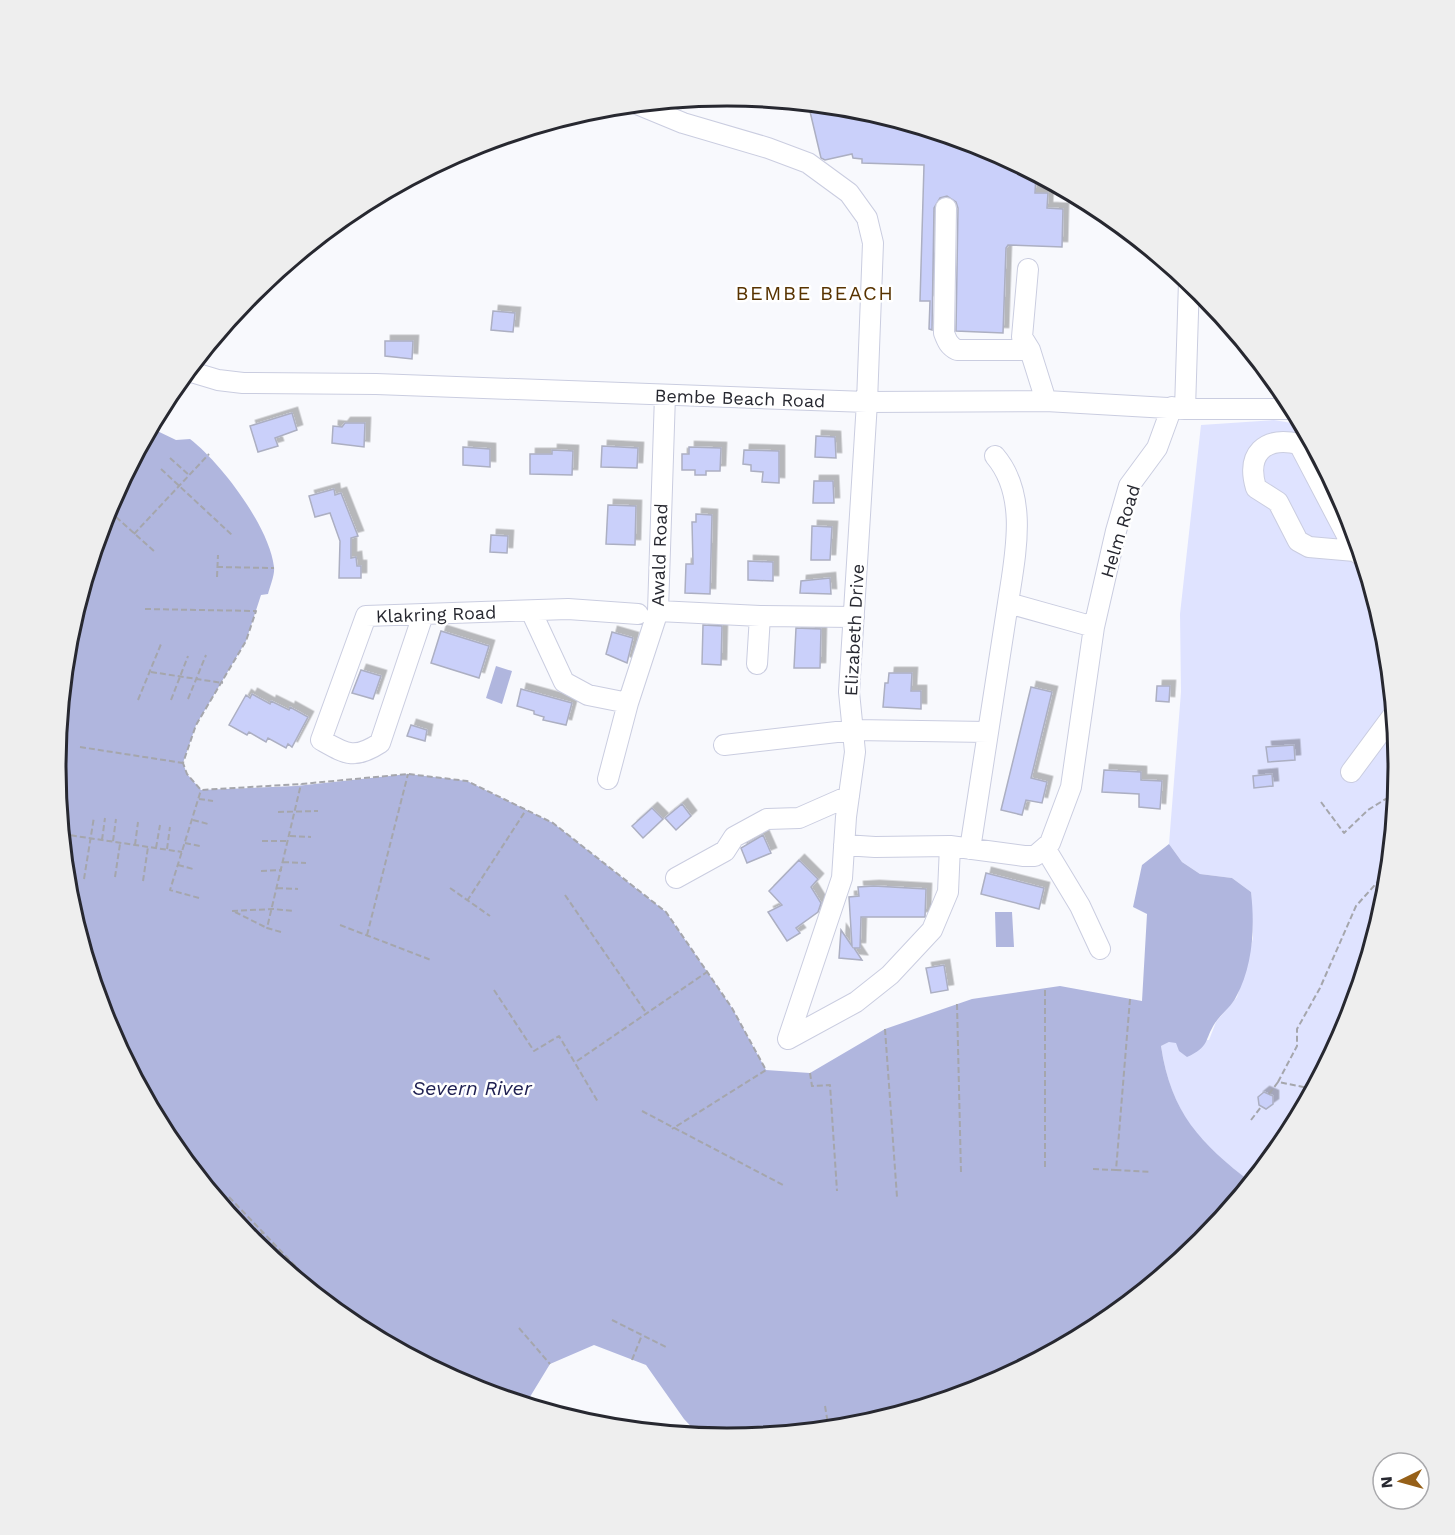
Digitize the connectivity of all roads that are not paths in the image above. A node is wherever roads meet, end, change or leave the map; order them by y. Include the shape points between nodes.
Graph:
1 (653, 111) edge
2 (946, 208) dead end
3 (1028, 270) dead end
4 (1188, 293) edge
5 (1030, 350) junction
6 (197, 374) edge
7 (664, 395) junction
8 (1046, 401) junction
9 (867, 402) junction
10 (1179, 408) junction
11 (1283, 409) edge
12 (995, 456) dead end
13 (1343, 524) edge
14 (1353, 553) edge
15 (1008, 603) junction
16 (531, 611) junction
17 (658, 611) junction
18 (638, 614) dead end
19 (423, 615) junction
20 (760, 616) junction
21 (854, 617) junction
22 (1094, 627) junction
23 (757, 664) dead end
24 (628, 703) junction
25 (1388, 722) edge
26 (854, 730) junction
27 (988, 732) junction
28 (724, 745) dead end
29 (1351, 772) dead end
30 (608, 779) dead end
31 (849, 796) junction
32 (844, 844) junction
33 (960, 847) junction
34 (1045, 848) junction
35 (676, 878) dead end
36 (1100, 949) dead end

1 - 9 street, Elizabeth Drive via 808,163 849,193 867,218 873,243
2 - 5 street via 946,340 957,350
3 - 5 street via 1022,337
4 - 10 street, Helm Road
5 - 8 street
6 - 7 street, Bembe Beach Road via 243,383
7 - 9 street, Bembe Beach Road
7 - 17 street, Awald Road
8 - 9 street, Bembe Beach Road
8 - 10 street, Bembe Beach Road
9 - 21 street, Elizabeth Drive
10 - 11 street, Bembe Beach Road
10 - 22 street, Helm Road via 1157,448 1129,486
12 - 15 street via 1007,471 1017,518
13 - 14 street via 1299,444 1275,442 1254,458 1256,488 1278,502 1298,541 1310,547
15 - 22 street
15 - 27 street
16 - 18 street, Klakring Road via 568,609
16 - 19 street, Klakring Road
16 - 24 street via 564,682 588,694
17 - 20 street
17 - 24 street, Awald Road
19 - 19 street, Klakring Road via 366,616 321,740 349,755 366,752 380,743
20 - 21 street
20 - 23 street
21 - 26 street, Elizabeth Drive via 849,692
22 - 34 street, Helm Road via 1071,787
24 - 30 street, Awald Road
25 - 29 street
26 - 27 street
26 - 28 street
26 - 31 street, Elizabeth Drive
27 - 33 street
31 - 32 street, Elizabeth Drive
31 - 35 street via 799,818 767,819 734,837 725,851
32 - 33 street
32 - 33 street, Elizabeth Drive via 838,893 788,1039 855,1002 890,975 932,930 948,892
33 - 34 street via 1024,856
34 - 36 street

